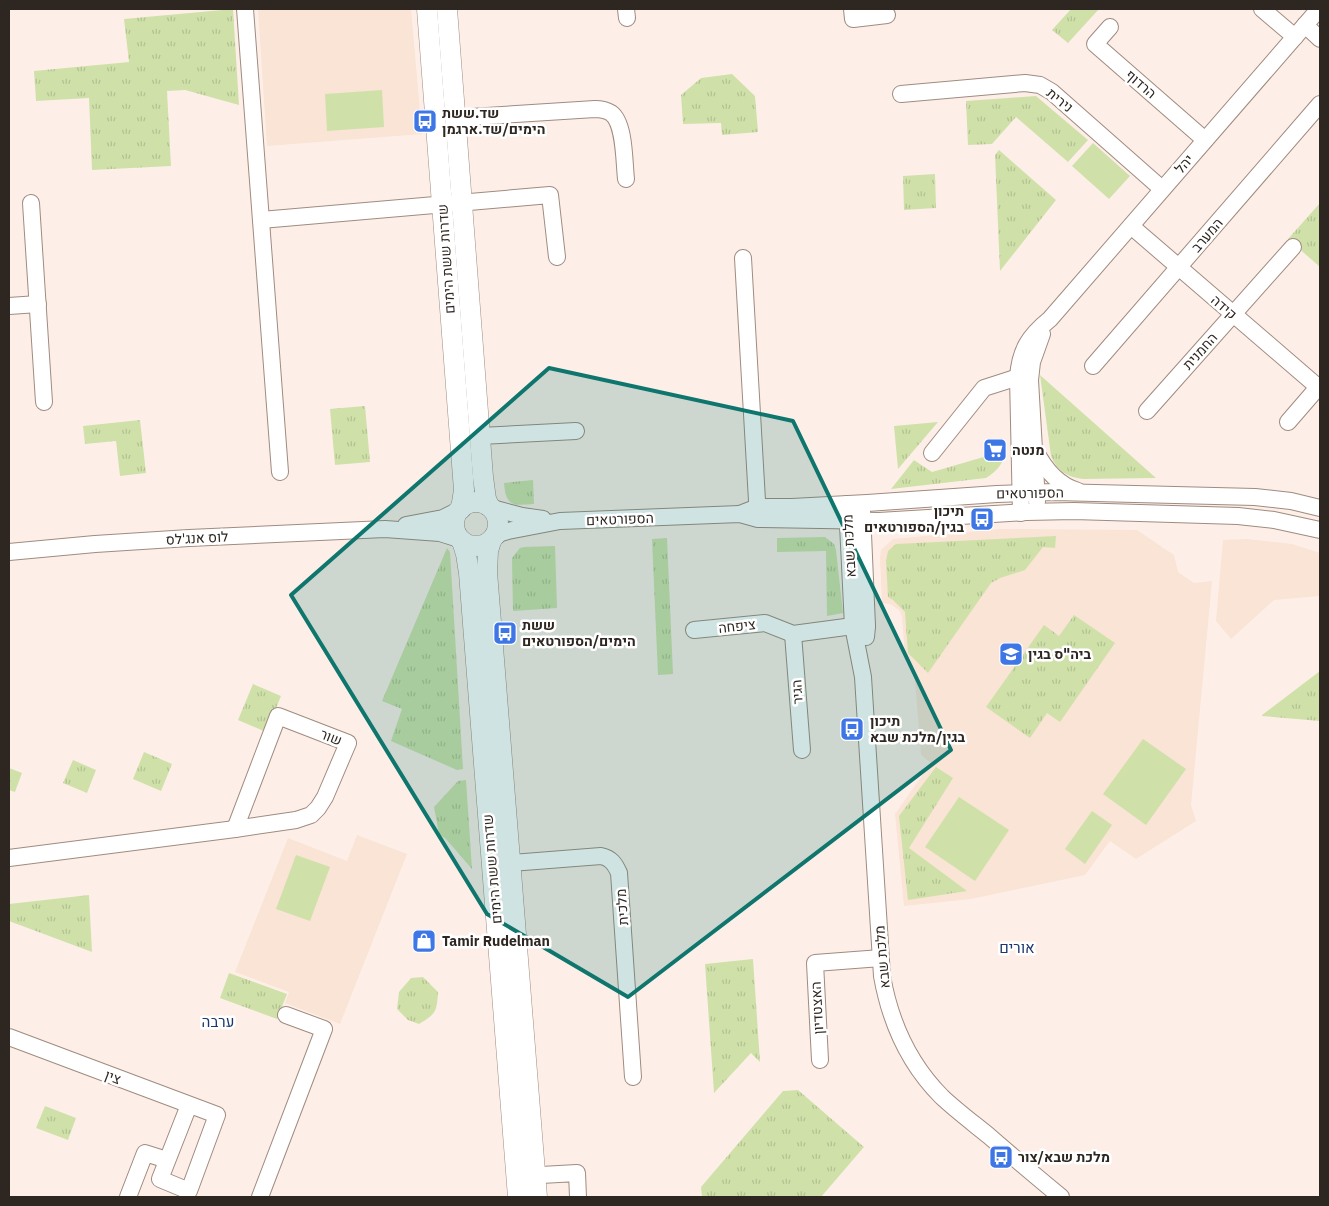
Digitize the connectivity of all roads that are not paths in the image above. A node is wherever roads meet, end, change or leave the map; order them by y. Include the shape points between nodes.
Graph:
1 (245, 9) edge
2 (447, 9) edge
3 (852, 9) edge
4 (1262, 9) edge
5 (1319, 9) edge
6 (426, 14) edge
7 (887, 15) dead end
8 (1110, 26) dead end
9 (1300, 31) junction
10 (1320, 39) edge
11 (900, 94) dead end
12 (1320, 104) edge
13 (456, 122) junction
14 (1205, 140) junction
15 (626, 179) dead end
16 (1162, 189) junction
17 (462, 202) junction
18 (31, 204) dead end
19 (442, 204) junction
20 (261, 220) junction
21 (1131, 226) junction
22 (1293, 247) dead end
23 (557, 258) dead end
24 (743, 258) dead end
25 (1179, 267) junction
26 (38, 304) junction
27 (9, 306) edge
28 (1233, 314) junction
29 (1093, 366) dead end
30 (1024, 376) junction
31 (1319, 386) edge
32 (44, 402) dead end
33 (1147, 411) dead end
34 (1288, 422) dead end
35 (576, 431) dead end
36 (480, 436) junction
37 (1034, 450) junction
38 (932, 453) dead end
39 (280, 472) dead end
40 (1029, 492) junction
41 (1085, 492) junction
42 (490, 507) junction
43 (1320, 508) edge
44 (460, 510) junction
45 (855, 512) junction
46 (1029, 512) junction
47 (758, 513) junction
48 (560, 521) junction
49 (385, 529) junction
50 (1320, 530) edge
51 (461, 540) junction
52 (492, 540) junction
53 (9, 552) edge
54 (860, 626) junction
55 (694, 630) dead end
56 (793, 634) junction
57 (802, 750) dead end
58 (235, 829) junction
59 (9, 858) edge
60 (501, 864) junction
61 (881, 958) junction
62 (286, 1015) dead end
63 (9, 1038) edge
64 (820, 1060) dead end
65 (633, 1077) dead end
66 (188, 1105) junction
67 (167, 1160) junction
68 (526, 1176) junction
69 (128, 1197) edge
70 (260, 1197) edge
71 (518, 1197) edge
72 (537, 1197) edge
73 (578, 1197) edge
74 (1062, 1197) edge

1 - 20 street
2 - 13 main road, שדרות ששת הימים
3 - 7 street via 853,19
4 - 9 street
5 - 9 street, יהל
6 - 19 main road, שדרות ששת הימים
8 - 14 street, הרדוף via 1094,44
9 - 10 street
9 - 14 street, יהל
11 - 16 street, נירית via 1036,84 1052,92
12 - 25 street, המערב
13 - 15 street via 604,119 612,122 621,134
13 - 17 main road, שדרות ששת הימים
14 - 16 street, יהל
16 - 21 street, יהל
17 - 19 street
17 - 23 street via 550,195
17 - 36 main road, שדרות ששת הימים
18 - 26 street
19 - 20 street
19 - 44 main road, שדרות ששת הימים via 464,490
20 - 39 street
21 - 25 street, קידה
21 - 30 street, יהל via 1050,319
22 - 28 street, החמנית
24 - 47 street
25 - 28 street, קידה
25 - 29 street, המערב
26 - 27 street
26 - 32 street
28 - 31 street, קידה
28 - 33 street, החמנית
30 - 37 street, יהל via 1030,390
30 - 38 street via 984,388
30 - 40 street, יהל
31 - 34 street
35 - 36 street
36 - 42 main road, שדרות ששת הימים via 484,489
37 - 40 street, יהל
37 - 41 street via 1056,478 1068,487
40 - 41 street, הספורטאים
40 - 45 street, הספורטאים
40 - 46 street, יהל
41 - 43 street, הספורטאים via 1255,497
42 - 44 main road via 474,502
42 - 48 street, הספורטאים via 522,516
42 - 52 main road via 499,522
44 - 49 street, לוס אנג'לס via 443,518
44 - 51 main road via 454,526
45 - 46 street, הספורטאים via 886,521
45 - 47 street, הספורטאים
45 - 54 street, מלכת שבא
46 - 50 street, הספורטאים via 1238,516
47 - 48 street, הספורטאים
48 - 52 street, הספורטאים via 508,531
49 - 51 street, לוס אנג'לס via 437,532
49 - 53 street, לוס אנג'לס via 171,539
51 - 52 main road via 474,546
51 - 60 main road, שדרות ששת הימים via 469,574
52 - 60 main road, שדרות ששת הימים via 487,572
54 - 56 street, ציפחה
54 - 61 street, מלכת שבא
55 - 56 street, ציפחה via 765,623
56 - 57 street, הגיר
58 - 58 street, שור via 311,815 325,797 348,743 278,716
58 - 59 street, שור
60 - 65 street, מלכית via 601,856 617,867
60 - 68 main road, שדרות ששת הימים
61 - 64 street, האצטדיון via 814,963
61 - 74 street, מלכת שבא via 891,1014 907,1050 923,1074 955,1108
62 - 70 street via 324,1029
63 - 66 street, צין
66 - 67 street
66 - 67 street, צין via 217,1115 189,1191 160,1179
67 - 69 street via 145,1153
68 - 71 main road, שדרות ששת הימים
68 - 72 main road, שדרות ששת הימים
68 - 73 street via 577,1174

